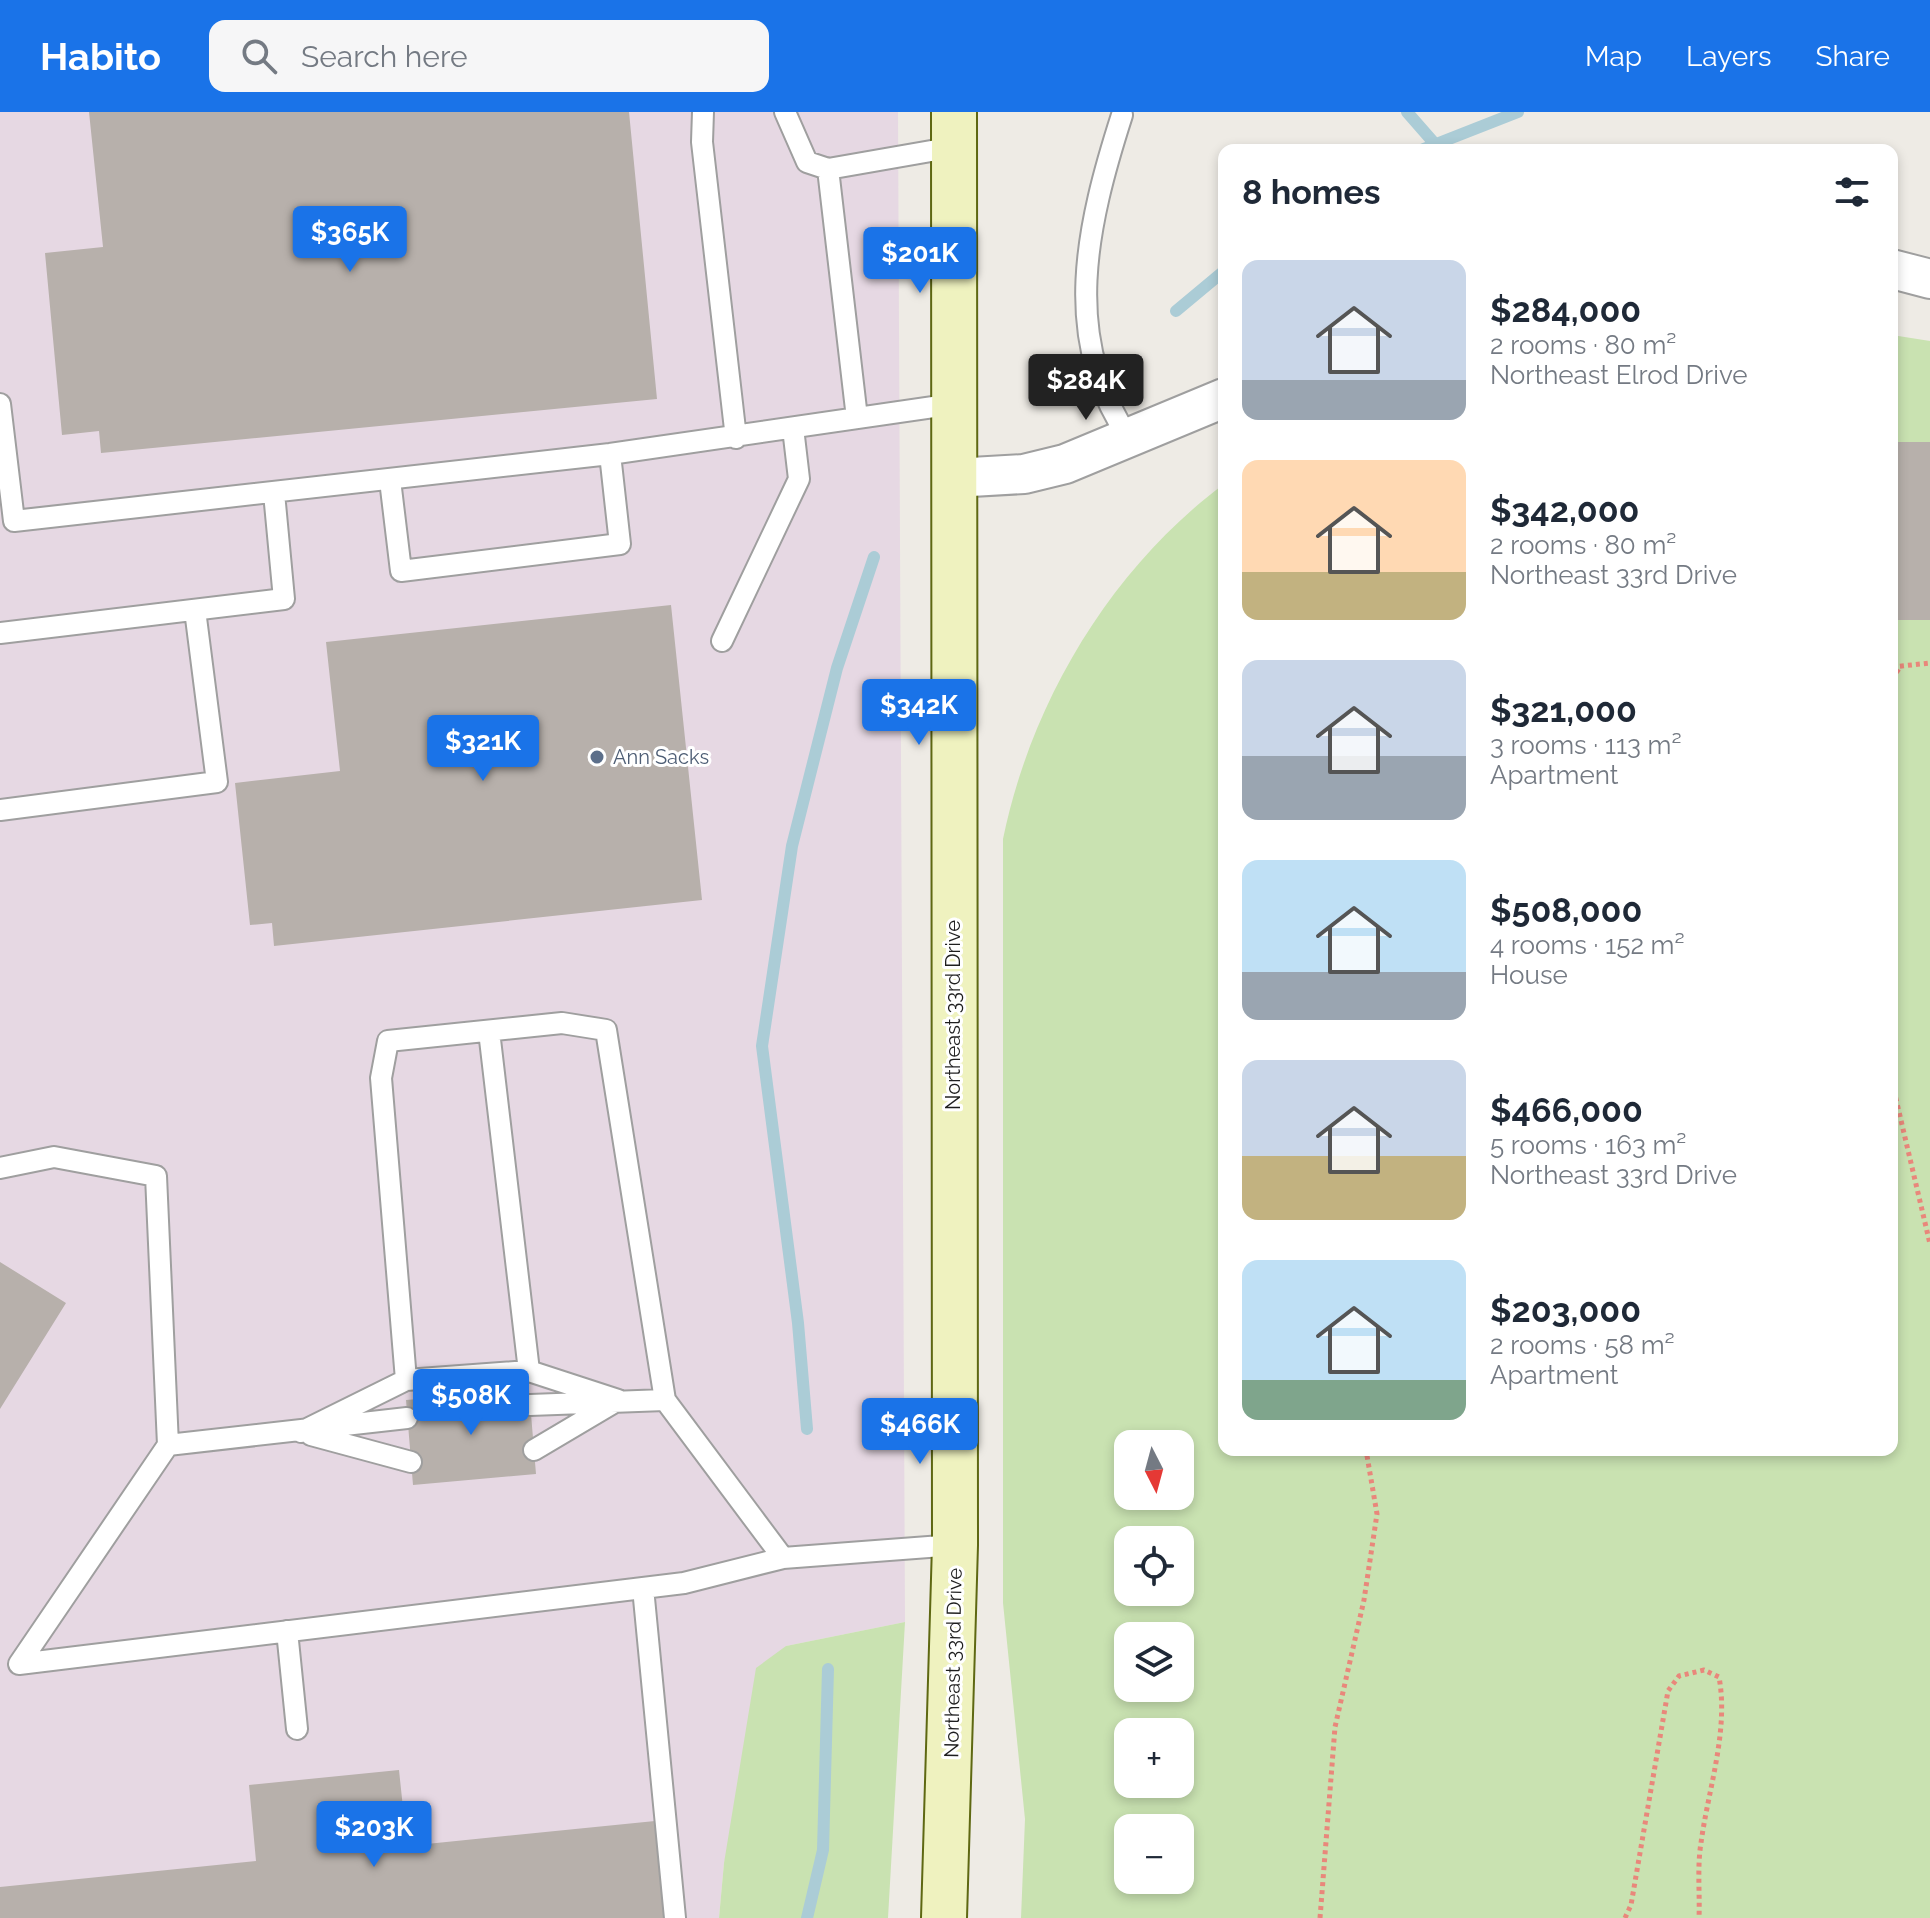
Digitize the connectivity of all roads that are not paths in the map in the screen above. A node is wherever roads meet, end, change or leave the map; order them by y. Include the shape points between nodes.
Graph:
1 (703, 112) edge
2 (785, 112) edge
3 (1122, 115) dead end
4 (954, 129) edge
5 (828, 169) junction
6 (1898, 271) edge
7 (1930, 279) edge
8 (1218, 401) edge
9 (0, 404) edge
10 (954, 404) junction
11 (857, 418) junction
12 (793, 428) junction
13 (736, 438) junction
14 (1129, 438) junction
15 (610, 454) junction
16 (954, 478) junction
17 (390, 480) junction
18 (274, 493) junction
19 (195, 610) junction
20 (0, 633) edge
21 (722, 641) dead end
22 (0, 810) edge
23 (489, 1031) junction
24 (0, 1168) edge
25 (529, 1371) junction
26 (406, 1380) junction
27 (618, 1400) junction
28 (665, 1400) junction
29 (530, 1405) dead end
30 (407, 1418) dead end
31 (301, 1432) junction
32 (168, 1445) junction
33 (534, 1450) dead end
34 (411, 1462) dead end
35 (955, 1545) junction
36 (783, 1558) junction
37 (643, 1588) junction
38 (287, 1631) junction
39 (297, 1729) dead end
40 (675, 1918) edge
41 (944, 1918) edge

1 - 13 lane via 702,142
2 - 5 lane via 807,162
3 - 14 lane via 1098,189 1084,301 1090,355 1107,406
4 - 5 lane
4 - 10 main road, Northeast 33rd Drive
5 - 11 lane
6 - 7 street
8 - 14 street
9 - 18 lane via 14,521
10 - 11 lane
10 - 16 main road, Northeast 33rd Drive
11 - 12 lane
12 - 13 lane
12 - 21 lane via 799,479
13 - 15 lane
14 - 16 street via 1024,474
15 - 17 lane
15 - 17 lane via 620,544 401,571
16 - 35 main road, Northeast 33rd Drive
17 - 18 lane
18 - 19 lane via 284,599
19 - 20 lane
19 - 22 lane via 217,782
23 - 25 lane
23 - 26 lane via 388,1041 381,1078
23 - 28 lane via 562,1023 606,1030
24 - 32 lane via 54,1157 156,1176
25 - 26 lane
25 - 27 lane
26 - 31 lane
27 - 28 lane
27 - 29 lane
27 - 33 lane
28 - 36 lane
30 - 31 lane
31 - 32 lane
31 - 34 lane
32 - 38 lane via 19,1664
35 - 36 lane
35 - 41 main road, Northeast 33rd Drive
36 - 37 lane
37 - 38 lane
37 - 40 lane
38 - 39 lane

